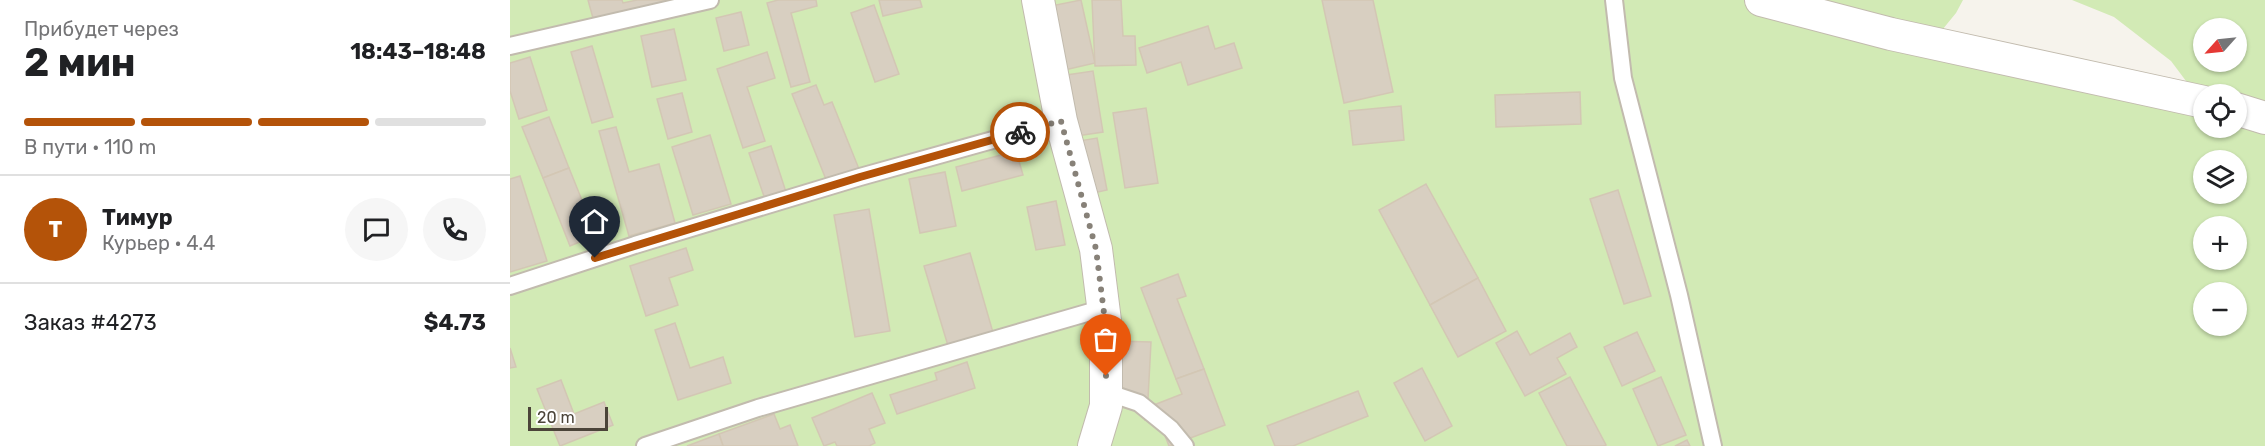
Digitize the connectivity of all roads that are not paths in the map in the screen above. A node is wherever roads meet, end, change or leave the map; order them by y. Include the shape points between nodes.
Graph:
1 (710, 0) edge
2 (1038, 0) edge
3 (1614, 0) edge
4 (1761, 0) edge
5 (510, 46) edge
6 (2193, 100) edge
7 (2247, 112) edge
8 (2265, 118) edge
9 (1061, 121) junction
10 (510, 286) edge
11 (1104, 308) junction
12 (1106, 392) junction
13 (645, 446) edge
14 (1094, 446) edge
15 (1185, 446) edge
16 (1713, 446) edge

1 - 5 lane
2 - 9 street
3 - 16 lane via 1623,78
4 - 6 street via 1891,34
7 - 8 street
9 - 10 lane via 860,177
9 - 11 street via 1096,249
11 - 12 street
11 - 13 lane via 758,408
12 - 14 street via 1106,406
12 - 15 lane via 1139,403

